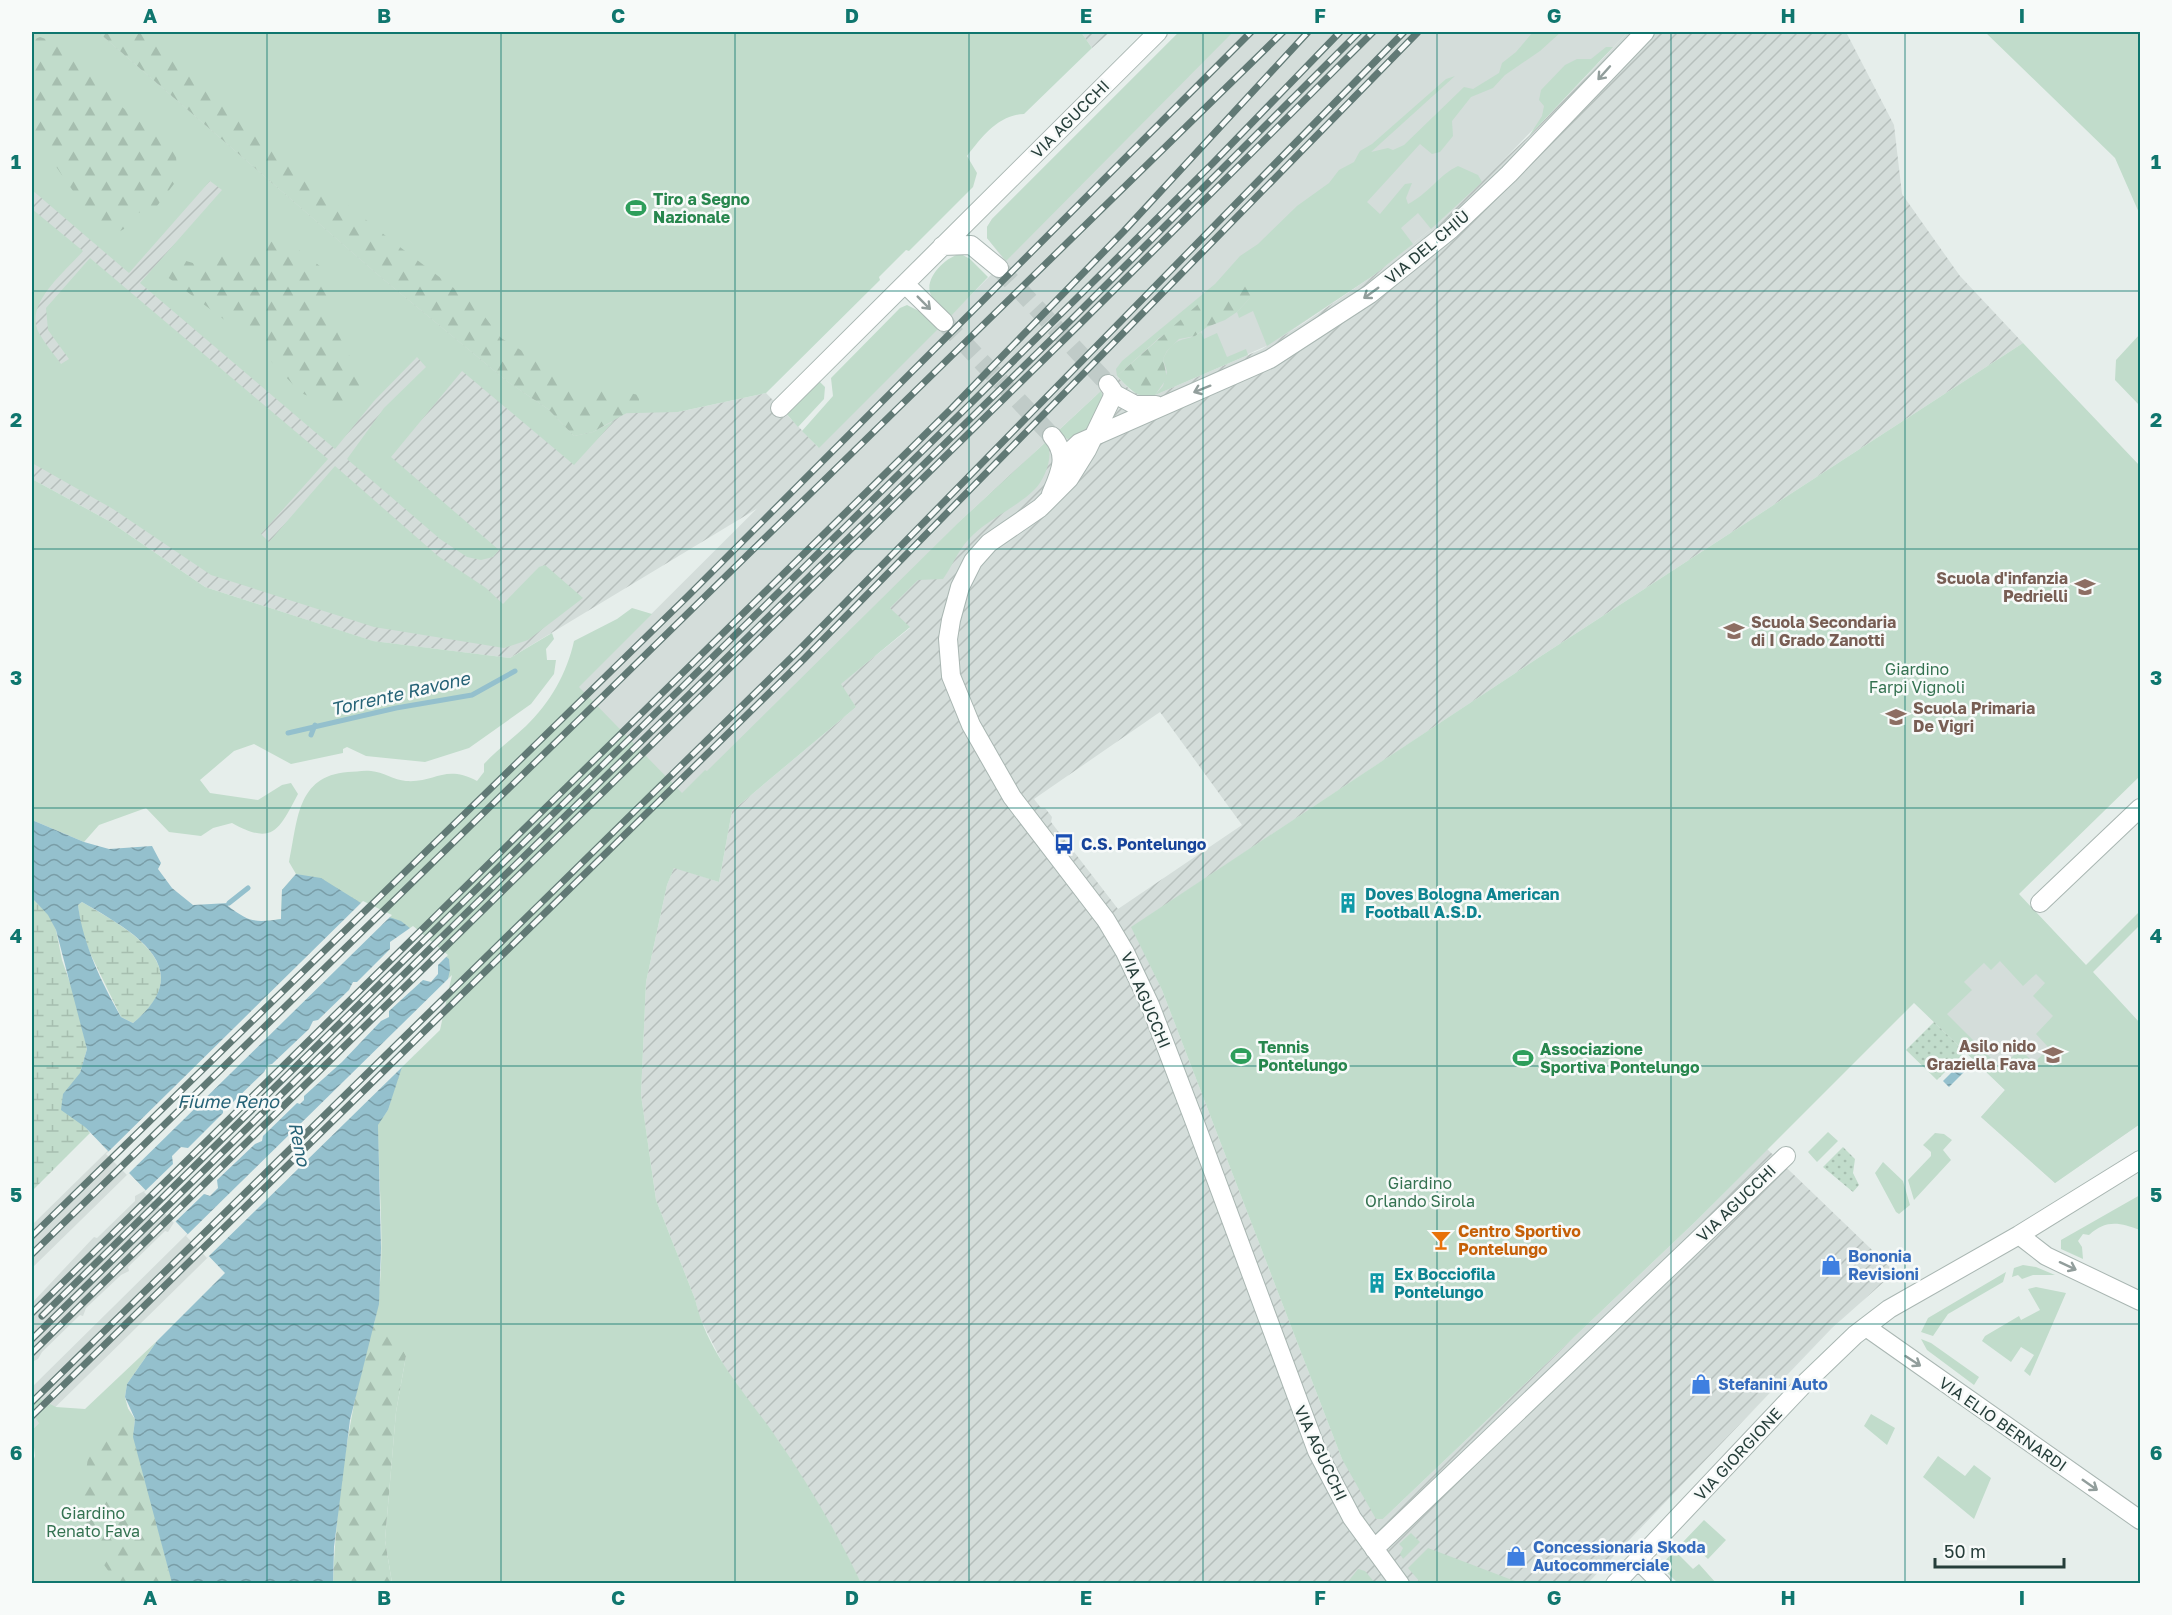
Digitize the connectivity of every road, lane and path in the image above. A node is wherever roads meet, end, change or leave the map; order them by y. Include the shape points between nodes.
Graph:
1 (1158, 32) edge
2 (1645, 32) edge
3 (981, 207) junction
4 (942, 246) junction
5 (978, 248) junction
6 (999, 267) tunnel mouth
7 (905, 284) junction
8 (944, 322) tunnel mouth
9 (1111, 389) joint
10 (1165, 404) junction
11 (780, 408) dead end
12 (1052, 436) tunnel mouth
13 (1094, 438) junction
14 (1063, 458) junction
15 (1048, 501) junction
16 (2140, 808) edge
17 (2040, 903) dead end
18 (1786, 1156) dead end
19 (2140, 1160) edge
20 (2019, 1235) junction
21 (2140, 1300) edge
22 (1866, 1327) junction
23 (2140, 1520) edge
24 (1374, 1549) junction
25 (1638, 1560) junction
26 (1400, 1584) edge
27 (1615, 1584) edge
28 (1662, 1584) edge

1 - 3 street, VIA AGUCCHI
2 -> 10 street, VIA DEL CHIÙ via 1509,174 1450,230 1388,280 1269,359
3 - 4 street, VIA AGUCCHI
3 - 5 street via 974,224
4 - 5 street via 964,243
4 - 7 street, VIA AGUCCHI
5 - 6 street
7 -> 8 street
7 - 11 street, VIA AGUCCHI
9 - 10 street, VIA DEL CHIÙ via 1135,405
9 - 13 street, VIA AGUCCHI
10 - 13 street, VIA DEL CHIÙ
12 - 14 street via 1060,445
13 - 14 street via 1073,447
13 - 15 street, VIA AGUCCHI via 1076,471
14 - 15 street
15 - 24 street, VIA AGUCCHI via 989,543 966,574 948,639 951,676 971,725 1007,789 1106,920 1125,952 1194,1120 1301,1413 1327,1471
16 - 17 street
18 - 24 street, VIA AGUCCHI
19 - 20 street, VIA GIORGIONE
20 -> 21 street via 2046,1256
20 - 22 street, VIA GIORGIONE via 1925,1288
22 -> 23 street, VIA ELIO BERNARDI
22 - 25 street, VIA GIORGIONE via 1804,1384
24 - 26 street, VIA AGUCCHI
25 - 27 street, VIA GIORGIONE
25 - 28 street

